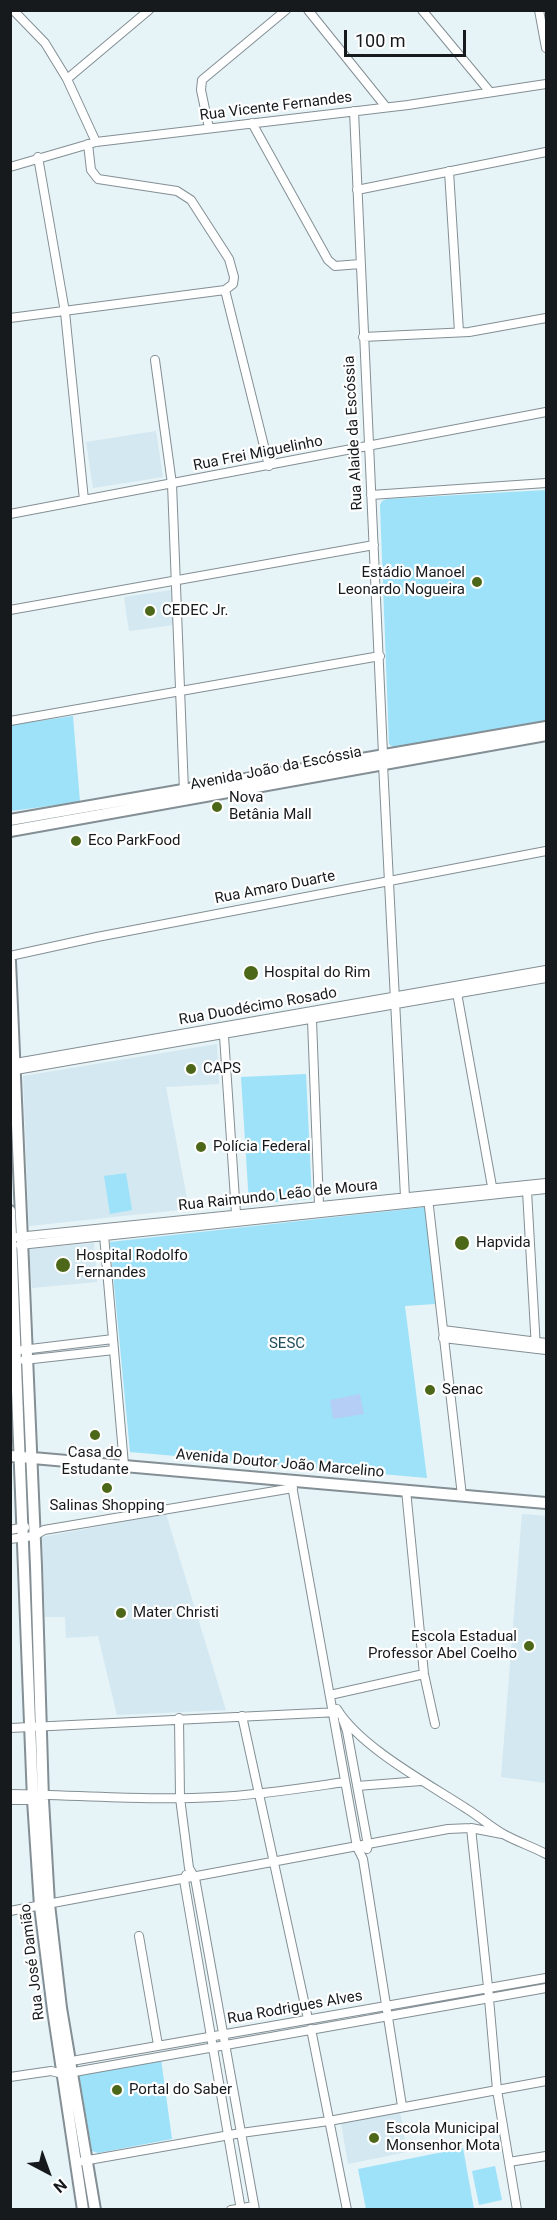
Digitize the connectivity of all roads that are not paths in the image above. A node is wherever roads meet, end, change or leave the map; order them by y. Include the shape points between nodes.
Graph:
1 (13, 10) edge
2 (149, 10) edge
3 (286, 10) edge
4 (308, 10) edge
5 (422, 10) edge
6 (539, 10) edge
7 (546, 48) edge
8 (67, 79) junction
9 (546, 84) edge
10 (490, 92) junction
11 (386, 107) junction
12 (354, 111) junction
13 (252, 123) junction
14 (209, 128) junction
15 (92, 143) junction
16 (546, 152) edge
17 (38, 158) junction
18 (10, 167) edge
19 (449, 171) junction
20 (357, 190) junction
21 (360, 264) junction
22 (225, 290) junction
23 (65, 312) junction
24 (10, 318) edge
25 (546, 318) edge
26 (459, 332) junction
27 (363, 337) junction
28 (155, 360) dead end
29 (546, 412) edge
30 (368, 446) junction
31 (270, 465) junction
32 (546, 483) edge
33 (172, 484) junction
34 (371, 495) junction
35 (84, 500) junction
36 (10, 514) edge
37 (374, 545) junction
38 (176, 582) junction
39 (10, 610) edge
40 (380, 656) junction
41 (181, 690) junction
42 (10, 721) edge
43 (546, 727) edge
44 (546, 735) edge
45 (383, 759) junction
46 (184, 790) junction
47 (10, 820) edge
48 (10, 831) edge
49 (546, 851) edge
50 (390, 879) junction
51 (10, 956) edge
52 (10, 961) edge
53 (546, 970) edge
54 (546, 978) edge
55 (457, 993) junction
56 (394, 1002) junction
57 (312, 1020) junction
58 (224, 1036) junction
59 (13, 1067) edge
60 (546, 1183) edge
61 (546, 1189) edge
62 (493, 1191) junction
63 (527, 1191) junction
64 (405, 1197) junction
65 (428, 1197) junction
66 (319, 1205) junction
67 (10, 1211) edge
68 (236, 1214) junction
69 (104, 1236) junction
70 (17, 1241) edge
71 (443, 1334) junction
72 (113, 1339) junction
73 (546, 1343) edge
74 (536, 1345) junction
75 (114, 1350) junction
76 (546, 1350) edge
77 (22, 1355) junction
78 (21, 1457) edge
79 (124, 1465) junction
80 (292, 1484) junction
81 (406, 1490) junction
82 (462, 1496) junction
83 (546, 1503) edge
84 (10, 1530) edge
85 (32, 1532) junction
86 (10, 1539) edge
87 (424, 1674) junction
88 (331, 1698) junction
89 (338, 1714) junction
90 (242, 1716) junction
91 (179, 1719) junction
92 (435, 1724) dead end
93 (10, 1728) edge
94 (36, 1728) junction
95 (421, 1781) junction
96 (345, 1782) junction
97 (357, 1785) junction
98 (10, 1794) edge
99 (259, 1794) junction
100 (40, 1797) junction
101 (180, 1798) junction
102 (10, 1800) edge
103 (471, 1828) junction
104 (502, 1834) junction
105 (368, 1845) junction
106 (357, 1847) junction
107 (545, 1853) edge
108 (363, 1859) junction
109 (274, 1863) junction
110 (189, 1868) junction
111 (195, 1878) junction
112 (184, 1880) junction
113 (45, 1905) junction
114 (10, 1911) edge
115 (140, 1936) dead end
116 (546, 1978) edge
117 (488, 1987) junction
118 (546, 1988) edge
119 (489, 1998) junction
120 (387, 2005) junction
121 (389, 2016) junction
122 (308, 2019) junction
123 (311, 2029) junction
124 (224, 2034) junction
125 (212, 2036) junction
126 (225, 2044) junction
127 (158, 2045) junction
128 (214, 2046) junction
129 (67, 2067) junction
130 (10, 2077) edge
131 (546, 2081) edge
132 (496, 2090) junction
133 (402, 2106) junction
134 (329, 2121) junction
135 (241, 2133) junction
136 (228, 2136) junction
137 (546, 2156) edge
138 (82, 2161) junction
139 (509, 2162) junction
140 (255, 2208) edge
141 (241, 2209) edge
142 (83, 2210) edge
143 (95, 2210) edge
144 (231, 2210) edge
145 (347, 2210) edge
146 (517, 2210) edge

1 - 8 street via 45,43
2 - 8 street
3 - 14 street via 202,80
4 - 11 street
5 - 10 street
6 - 7 street
8 - 15 street
9 - 10 street, Rua Vicente Fernandes
10 - 11 street, Rua Vicente Fernandes
11 - 12 street, Rua Vicente Fernandes
12 - 13 street, Rua Vicente Fernandes
12 - 20 street, Rua Alaide da Escóssia
13 - 14 street, Rua Vicente Fernandes
13 - 21 street via 328,260 335,266
14 - 15 street, Rua Vicente Fernandes
15 - 17 street, Rua Vicente Fernandes
15 - 22 street via 91,170 98,179 177,191 191,200 229,259 234,282
16 - 19 street
17 - 18 street, Rua Vicente Fernandes
17 - 23 street
19 - 20 street
19 - 26 street
20 - 21 street, Rua Alaide da Escóssia
21 - 27 street, Rua Alaide da Escóssia
22 - 23 street
22 - 31 street
23 - 24 street
23 - 35 street
25 - 26 street
26 - 27 street
27 - 30 street, Rua Alaide da Escóssia
28 - 33 street
29 - 30 street, Rua Frei Miguelinho
30 - 31 street, Rua Frei Miguelinho
30 - 34 street, Rua Alaide da Escóssia
31 - 33 street, Rua Frei Miguelinho
32 - 34 street
33 - 35 street, Rua Frei Miguelinho
33 - 38 street
34 - 37 street, Rua Alaide da Escóssia
35 - 36 street, Rua Frei Miguelinho
37 - 38 street
37 - 40 street, Rua Alaide da Escóssia
38 - 39 street
38 - 41 street
40 - 41 street
40 - 45 street, Rua Alaide da Escóssia
41 - 42 street
41 - 46 street
43 - 45 street, Avenida João da Escóssia
44 - 45 street, Avenida João da Escóssia
45 - 46 street, Avenida João da Escóssia
45 - 48 street, Avenida João da Escóssia
45 - 50 street, Rua Alaide da Escóssia
46 - 47 street, Avenida João da Escóssia
49 - 50 street, Rua Amaro Duarte
50 - 51 street, Rua Amaro Duarte
50 - 56 street, Rua Alaide da Escóssia
52 - 59 street
53 - 56 street, Rua Duodécimo Rosado
54 - 55 street, Rua Duodécimo Rosado
55 - 56 street, Rua Duodécimo Rosado
55 - 62 street
56 - 57 street, Rua Duodécimo Rosado
56 - 59 street, Rua Duodécimo Rosado
56 - 64 street, Rua Alaide da Escóssia
57 - 58 street, Rua Duodécimo Rosado
57 - 66 street
58 - 59 street, Rua Duodécimo Rosado
58 - 68 street
59 - 70 street
60 - 62 street, Rua Raimundo Leão de Moura
61 - 63 street, Rua Raimundo Leão de Moura
62 - 63 street, Rua Raimundo Leão de Moura
62 - 65 street, Rua Raimundo Leão de Moura
63 - 74 street
64 - 65 street, Rua Raimundo Leão de Moura
64 - 66 street, Rua Raimundo Leão de Moura
65 - 69 street, Rua Raimundo Leão de Moura
65 - 71 street
66 - 68 street, Rua Raimundo Leão de Moura
67 - 70 street
68 - 70 street, Rua Raimundo Leão de Moura
69 - 70 street, Rua Raimundo Leão de Moura
69 - 72 street
70 - 77 street, Rua José Damião
71 - 74 street
71 - 82 street
72 - 75 street
72 - 77 street
73 - 74 street
74 - 76 street
75 - 77 street
75 - 79 street
77 - 78 street, Rua José Damião
78 - 79 street, Avenida Doutor João Marcelino
78 - 85 street, Rua José Damião
79 - 80 street, Avenida Doutor João Marcelino
80 - 81 street, Avenida Doutor João Marcelino
80 - 85 street
80 - 88 street
81 - 82 street, Avenida Doutor João Marcelino
81 - 87 street
82 - 83 street, Avenida Doutor João Marcelino
84 - 85 street
85 - 86 street
85 - 94 street, Rua José Damião
87 - 88 street
87 - 92 street
88 - 89 street
89 - 90 street
89 - 95 street
89 - 96 street
89 - 97 street via 347,1731
90 - 91 street
90 - 99 street
91 - 94 street
91 - 101 street
93 - 94 street
94 - 100 street, Rua José Damião
95 - 97 street
95 - 104 street
96 - 99 street
96 - 106 street
97 - 105 street
98 - 100 street
99 - 101 street
99 - 109 street
100 - 101 street
100 - 102 street
100 - 113 street, Rua José Damião
101 - 110 street
103 - 104 street
103 - 105 street
103 - 117 street
104 - 107 street
105 - 106 street
105 - 108 street
106 - 108 street
106 - 109 street
108 - 120 street
109 - 111 street
109 - 122 street
110 - 111 street
110 - 112 street
111 - 112 street
111 - 124 street
112 - 113 street
112 - 125 street
113 - 114 street
113 - 129 street, Rua José Damião
115 - 127 street
116 - 117 street, Rua Rodrigues Alves
117 - 119 street
117 - 120 street, Rua Rodrigues Alves
118 - 119 street, Rua Rodrigues Alves
119 - 121 street, Rua Rodrigues Alves
119 - 132 street
120 - 121 street
120 - 122 street, Rua Rodrigues Alves
121 - 123 street, Rua Rodrigues Alves
121 - 133 street
122 - 124 street, Rua Rodrigues Alves
123 - 126 street, Rua Rodrigues Alves
123 - 134 street
124 - 125 street, Rua Rodrigues Alves
124 - 126 street
125 - 127 street, Rua Rodrigues Alves
125 - 128 street
126 - 128 street, Rua Rodrigues Alves
126 - 135 street
127 - 129 street, Rua Rodrigues Alves
128 - 129 street, Rua Rodrigues Alves
128 - 136 street
129 - 130 street, Rua Rodrigues Alves
129 - 138 street, Rua José Damião
131 - 132 street
132 - 133 street
132 - 139 street
133 - 134 street
134 - 135 street
134 - 145 street
135 - 136 street
135 - 140 street
136 - 138 street
136 - 141 street
137 - 139 street
138 - 142 street, Rua José Damião
138 - 143 street, Rua José Damião
139 - 146 street
140 - 141 street
141 - 144 street

